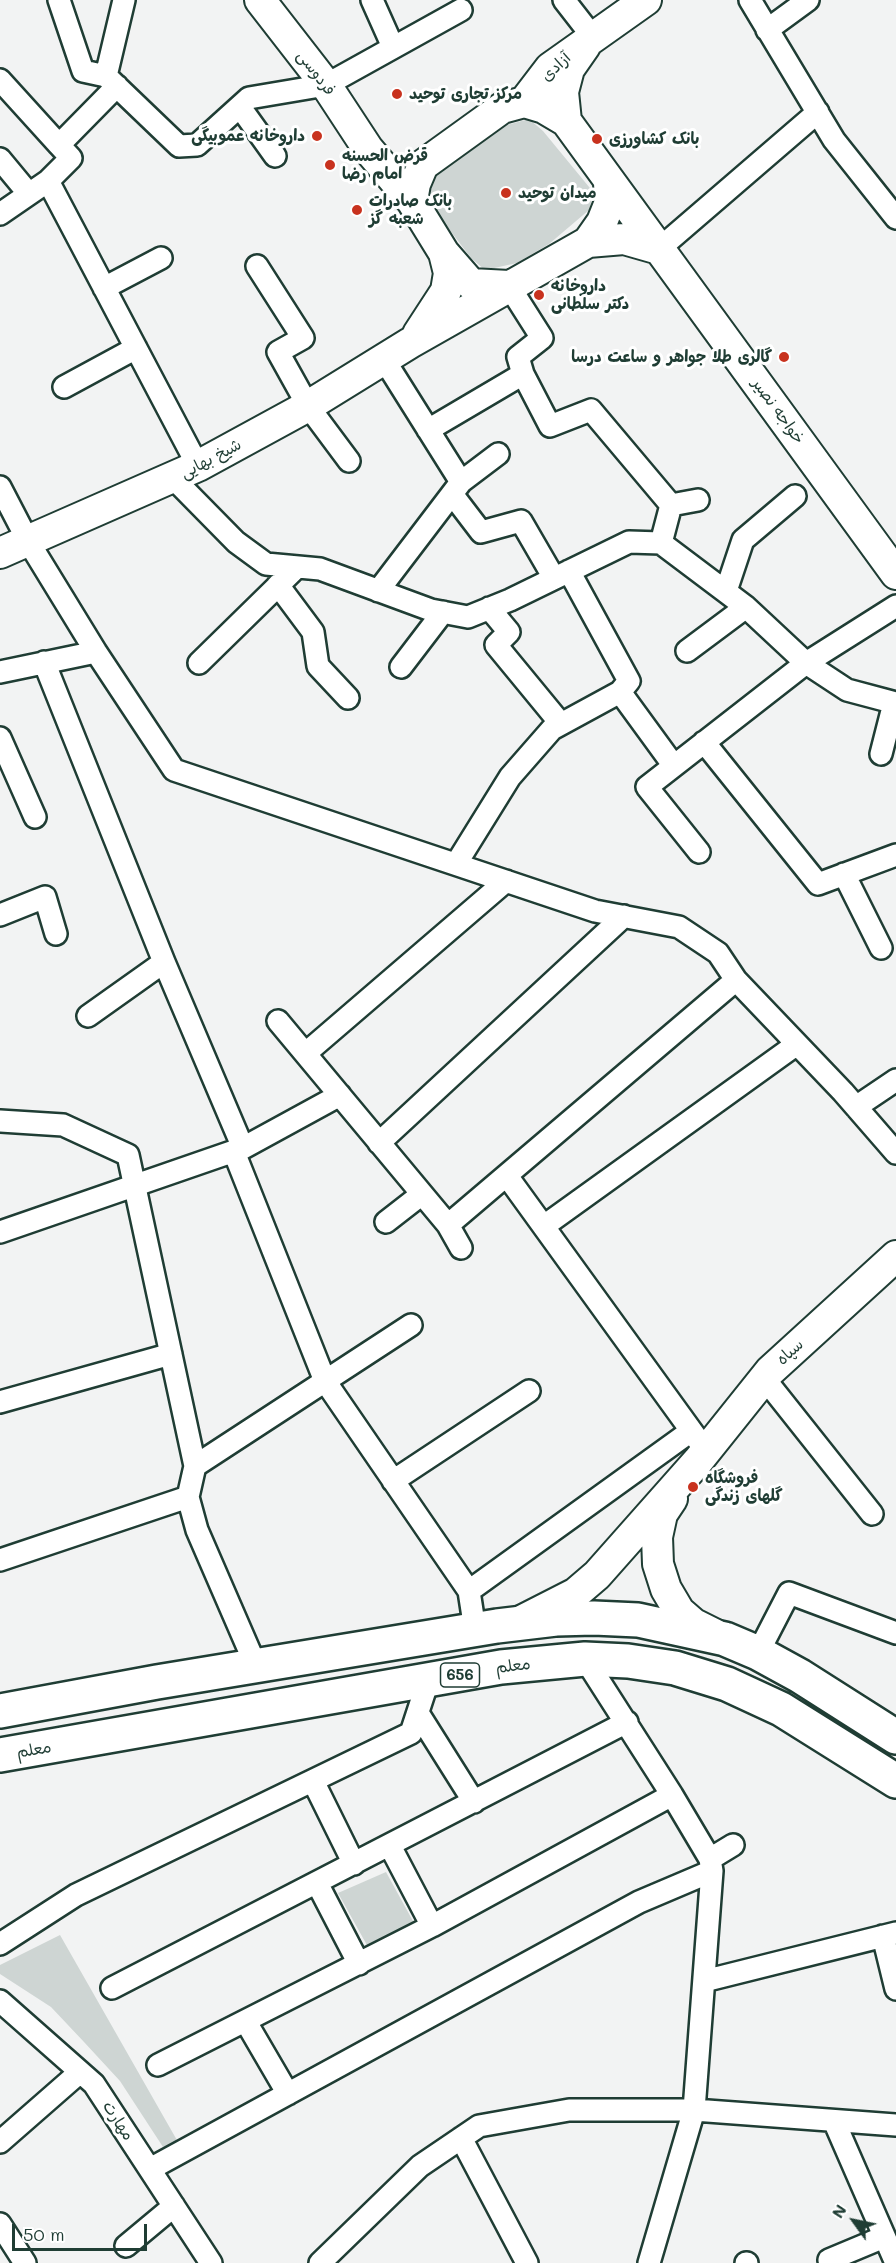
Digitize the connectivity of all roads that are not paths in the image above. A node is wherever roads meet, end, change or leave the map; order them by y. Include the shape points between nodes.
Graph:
1 (59, 0) edge
2 (124, 0) edge
3 (260, 0) edge
4 (372, 0) edge
5 (564, 0) edge
6 (646, 0) edge
7 (750, 0) edge
8 (808, 0) edge
9 (460, 10) dead end
10 (767, 30) junction
11 (592, 36) junction
12 (393, 47) junction
13 (0, 80) edge
14 (112, 81) junction
15 (326, 85) junction
16 (524, 102) junction
17 (240, 107) junction
18 (818, 112) junction
19 (566, 122) junction
20 (59, 145) junction
21 (368, 149) junction
22 (440, 151) junction
23 (275, 156) dead end
24 (0, 159) edge
25 (48, 181) junction
26 (609, 183) junction
27 (29, 194) junction
28 (412, 201) junction
29 (0, 214) edge
30 (896, 218) edge
31 (588, 242) junction
32 (658, 249) junction
33 (444, 253) junction
34 (161, 258) dead end
35 (257, 266) dead end
36 (509, 286) junction
37 (104, 288) junction
38 (410, 343) junction
39 (136, 348) junction
40 (385, 361) junction
41 (523, 374) junction
42 (64, 387) dead end
43 (308, 406) junction
44 (428, 430) junction
45 (498, 454) dead end
46 (349, 461) dead end
47 (186, 472) junction
48 (0, 487) edge
49 (456, 488) junction
50 (795, 496) dead end
51 (698, 500) dead end
52 (671, 505) junction
53 (28, 541) junction
54 (661, 543) junction
55 (0, 553) edge
56 (891, 557) edge
57 (297, 567) junction
58 (561, 575) junction
59 (278, 585) junction
60 (378, 591) junction
61 (726, 591) junction
62 (746, 606) junction
63 (896, 606) edge
64 (489, 608) junction
65 (443, 612) junction
66 (687, 651) dead end
67 (96, 652) junction
68 (44, 662) junction
69 (199, 663) dead end
70 (806, 663) junction
71 (401, 667) dead end
72 (0, 672) edge
73 (620, 692) junction
74 (348, 698) dead end
75 (895, 703) edge
76 (561, 724) junction
77 (0, 738) edge
78 (704, 742) junction
79 (881, 754) dead end
80 (674, 766) junction
81 (35, 817) dead end
82 (699, 852) dead end
83 (896, 855) edge
84 (456, 864) junction
85 (844, 874) junction
86 (506, 881) junction
87 (0, 915) edge
88 (624, 916) junction
89 (56, 934) dead end
90 (881, 948) dead end
91 (164, 962) junction
92 (736, 980) junction
93 (88, 1016) dead end
94 (278, 1021) dead end
95 (797, 1044) junction
96 (306, 1053) junction
97 (896, 1080) edge
98 (340, 1095) junction
99 (856, 1107) junction
100 (0, 1121) edge
101 (379, 1143) junction
102 (238, 1150) junction
103 (896, 1153) edge
104 (507, 1176) junction
105 (135, 1184) junction
106 (422, 1194) junction
107 (386, 1222) dead end
108 (448, 1225) junction
109 (544, 1227) junction
110 (0, 1232) edge
111 (461, 1248) dead end
112 (896, 1256) edge
113 (411, 1325) dead end
114 (171, 1354) junction
115 (765, 1378) junction
116 (325, 1381) junction
117 (529, 1391) dead end
118 (0, 1401) edge
119 (698, 1448) junction
120 (195, 1466) junction
121 (393, 1481) junction
122 (188, 1497) junction
123 (872, 1514) dead end
124 (0, 1560) edge
125 (469, 1591) junction
126 (519, 1622) junction
127 (475, 1630) junction
128 (896, 1633) edge
129 (725, 1639) junction
130 (758, 1653) junction
131 (585, 1659) junction
132 (256, 1666) junction
133 (428, 1681) junction
134 (157, 1682) junction
135 (0, 1711) edge
136 (418, 1713) junction
137 (627, 1722) junction
138 (896, 1737) edge
139 (41, 1749) junction
140 (0, 1755) edge
141 (313, 1780) junction
142 (896, 1781) edge
143 (672, 1795) junction
144 (474, 1802) junction
145 (733, 1845) dead end
146 (390, 1846) junction
147 (354, 1864) junction
148 (711, 1865) junction
149 (316, 1883) junction
150 (432, 1926) junction
151 (889, 1935) edge
152 (0, 1944) edge
153 (359, 1964) junction
154 (704, 1981) junction
155 (112, 1988) dead end
156 (896, 1989) edge
157 (0, 2001) edge
158 (246, 2022) junction
159 (158, 2065) dead end
160 (80, 2072) junction
161 (288, 2094) junction
162 (694, 2110) junction
163 (834, 2121) junction
164 (896, 2126) edge
165 (461, 2138) junction
166 (0, 2142) edge
167 (150, 2169) junction
168 (174, 2206) junction
169 (0, 2224) edge
170 (884, 2237) junction
171 (126, 2246) dead end
172 (655, 2258) edge
173 (829, 2260) dead end
174 (25, 2263) edge
175 (212, 2263) edge
176 (320, 2263) edge
177 (527, 2263) edge
178 (896, 2263) edge

1 - 14 street via 83,71
2 - 14 street
3 - 15 street, فردوسی
4 - 12 street
5 - 11 street
6 - 11 street, آزادی
7 - 10 street
8 - 10 street
9 - 12 street
10 - 18 street
11 - 16 street, آزادی via 550,68
11 - 19 street, آزادی via 569,69 563,92
12 - 15 street
13 - 20 street
14 - 17 street via 179,146 202,152
14 - 20 street
15 - 17 street via 249,99
15 - 21 street, فردوسی
16 - 19 street via 544,108
16 - 22 street via 502,108
17 - 23 street
18 - 30 street via 834,140
18 - 32 street
19 - 26 street
20 - 25 street via 71,158
21 - 22 street via 396,154
21 - 28 street, فردوسی
22 - 28 street via 423,165
24 - 27 street
25 - 27 street
25 - 37 street
26 - 31 street via 610,202
26 - 32 street, خواجه نصیر
27 - 29 street
28 - 33 street
31 - 32 street via 624,239
31 - 36 street
32 - 56 street, خواجه نصیر
33 - 36 street via 471,284
33 - 38 street, شیخ بهایی via 449,273 446,291
34 - 37 street
35 - 43 street via 303,338 278,352
36 - 38 street, شیخ بهایی
36 - 41 street via 542,338 518,357
37 - 39 street
38 - 40 street, شیخ بهایی
39 - 42 street
39 - 47 street
40 - 43 street, شیخ بهایی
40 - 44 street
41 - 44 street
41 - 52 street via 550,426 591,410
43 - 46 street
43 - 47 street, شیخ بهایی
44 - 49 street
45 - 49 street
47 - 53 street, شیخ بهایی
47 - 57 street via 236,542 266,564
48 - 53 street
49 - 58 street via 481,532 521,520
49 - 60 street
50 - 61 street via 743,540
51 - 52 street
52 - 54 street
53 - 55 street, شیخ بهایی
53 - 67 street
54 - 58 street via 629,542
54 - 61 street
57 - 59 street
57 - 60 street via 320,569
58 - 64 street
58 - 73 street via 629,681
59 - 69 street
59 - 74 street via 313,632 318,666
60 - 65 street
61 - 62 street
62 - 66 street
62 - 70 street
63 - 70 street
64 - 65 street via 468,617
64 - 76 street via 509,632 496,645
65 - 71 street
67 - 68 street
67 - 84 street via 174,770
68 - 72 street
68 - 91 street
70 - 75 street via 847,690
70 - 78 street
73 - 76 street
73 - 80 street
75 - 79 street
76 - 84 street via 552,729 510,777
77 - 81 street
78 - 80 street
78 - 85 street via 818,884
80 - 82 street via 647,787
83 - 85 street
84 - 86 street
85 - 90 street
86 - 88 street via 594,911
86 - 96 street
87 - 89 street via 45,897
88 - 92 street via 679,927 718,952
88 - 101 street
91 - 93 street
91 - 102 street
92 - 95 street
92 - 104 street
94 - 96 street
95 - 99 street
95 - 109 street
96 - 98 street
97 - 99 street
98 - 101 street
98 - 102 street
99 - 103 street
100 - 105 street via 63,1125 128,1155
101 - 106 street
102 - 105 street
102 - 116 street
104 - 108 street
104 - 109 street
105 - 110 street
105 - 114 street
106 - 107 street
106 - 108 street
108 - 111 street
109 - 119 street
112 - 115 street, سپاه
113 - 116 street
114 - 118 street
114 - 120 street
115 - 119 street, سپاه
115 - 123 street
116 - 120 street
116 - 121 street
117 - 121 street
119 - 125 street
119 - 126 street via 597,1575 576,1593
119 - 129 street via 662,1514 657,1537 658,1564 679,1611 694,1624
120 - 122 street
121 - 125 street
122 - 124 street
122 - 132 street via 197,1530
125 - 127 street
126 - 127 main road
126 - 129 main road via 556,1618 638,1620
127 - 132 main road
128 - 130 street via 789,1593
129 - 130 main road
130 - 138 main road
131 - 133 main road, معلم / 656 via 501,1667
131 - 137 street
131 - 142 main road, معلم / 656 via 675,1668 727,1684 781,1709
132 - 134 main road
133 - 136 street
133 - 139 main road, معلم / 656
134 - 135 main road
134 - 139 main road via 154,1700 145,1714 86,1724 61,1733
136 - 141 street via 411,1733
136 - 144 street
137 - 143 street
137 - 144 street
139 - 140 main road, معلم / 656
141 - 147 street
141 - 152 street via 76,1895
143 - 148 street
143 - 150 street
144 - 146 street
145 - 148 street
146 - 147 street
146 - 150 street
147 - 149 street
148 - 154 street
148 - 161 street
149 - 153 street
149 - 155 street
150 - 153 street
151 - 154 street
151 - 156 street
153 - 158 street
154 - 162 street
157 - 160 street, مهارت
158 - 159 street
158 - 161 street
160 - 166 street
160 - 167 street, مهارت via 94,2084
161 - 167 street
162 - 163 street
162 - 165 street via 569,2109 479,2126
162 - 172 street
163 - 164 street
163 - 170 street
165 - 176 street via 420,2166
165 - 177 street
167 - 168 street, مهارت
168 - 171 street
168 - 175 street, مهارت
169 - 174 street
170 - 173 street
170 - 178 street

